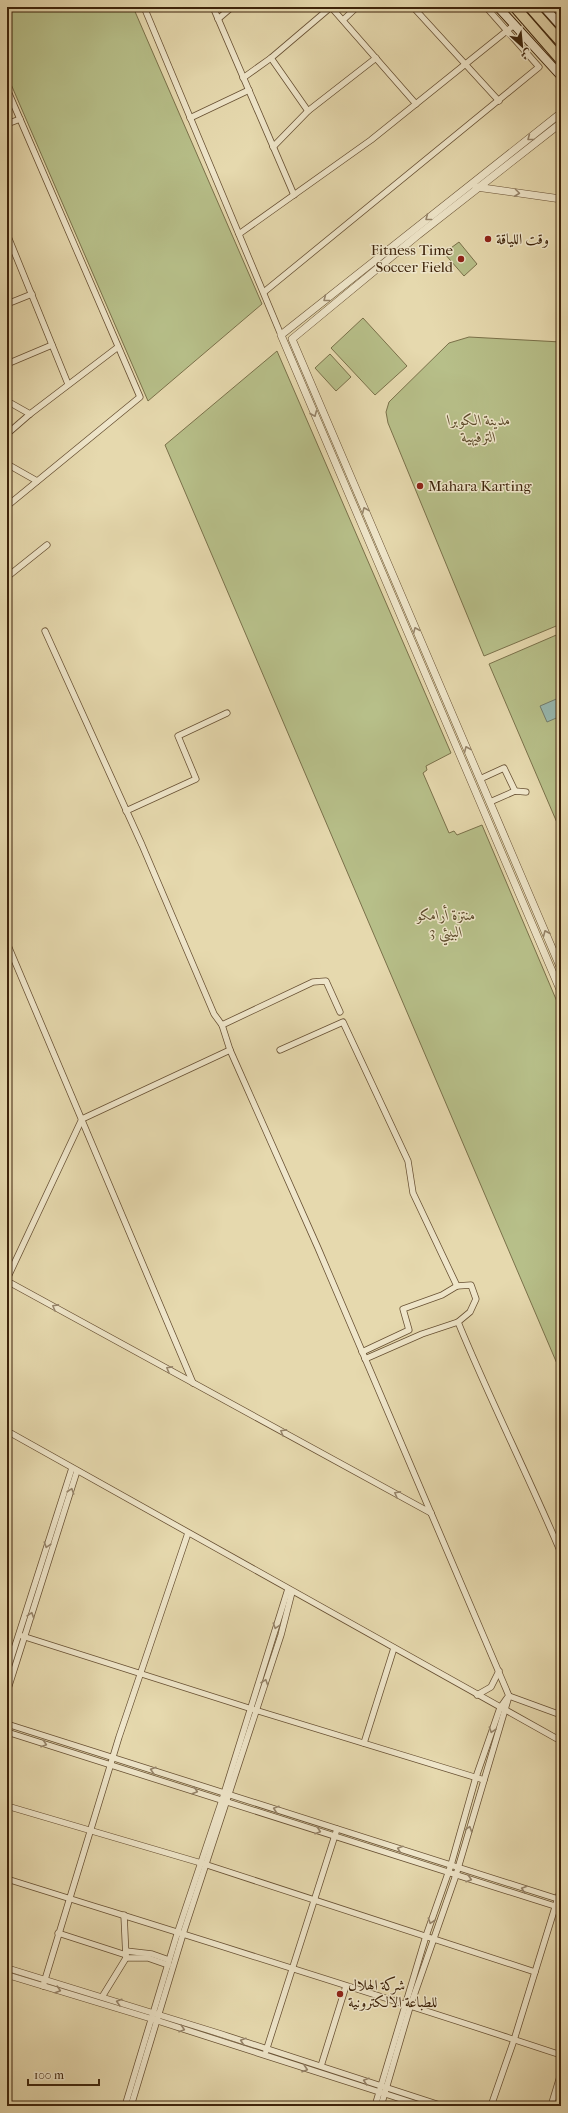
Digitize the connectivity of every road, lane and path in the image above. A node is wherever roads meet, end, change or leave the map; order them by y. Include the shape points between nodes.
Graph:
1 (144, 7) edge
2 (213, 7) edge
3 (232, 7) edge
4 (331, 7) edge
5 (358, 7) edge
6 (413, 7) edge
7 (486, 7) edge
8 (498, 7) edge
9 (514, 7) edge
10 (537, 9) edge
11 (218, 19) junction
12 (343, 20) junction
13 (561, 26) edge
14 (510, 28) junction
15 (561, 37) edge
16 (561, 42) edge
17 (272, 58) junction
18 (376, 58) junction
19 (561, 60) edge
20 (464, 64) junction
21 (561, 76) edge
22 (243, 78) junction
23 (7, 89) edge
24 (249, 90) junction
25 (498, 101) junction
26 (416, 104) junction
27 (308, 111) junction
28 (561, 113) edge
29 (190, 118) junction
30 (20, 119) junction
31 (561, 123) edge
32 (7, 124) edge
33 (273, 146) junction
34 (470, 185) junction
35 (478, 188) junction
36 (294, 195) junction
37 (561, 199) edge
38 (239, 234) junction
39 (8, 237) edge
40 (264, 292) junction
41 (32, 294) junction
42 (7, 304) edge
43 (281, 335) junction
44 (292, 338) junction
45 (52, 345) junction
46 (118, 346) junction
47 (7, 364) edge
48 (68, 384) junction
49 (316, 396) junction
50 (308, 399) junction
51 (7, 402) edge
52 (30, 414) junction
53 (7, 434) edge
54 (7, 464) edge
55 (37, 481) junction
56 (356, 488) junction
57 (347, 492) junction
58 (7, 506) edge
59 (46, 545) dead end
60 (7, 577) edge
61 (401, 594) junction
62 (392, 597) junction
63 (45, 631) dead end
64 (440, 684) junction
65 (431, 687) junction
66 (227, 713) dead end
67 (456, 724) junction
68 (449, 728) junction
69 (473, 763) junction
70 (465, 766) junction
71 (480, 779) junction
72 (515, 791) junction
73 (526, 792) dead end
74 (490, 802) junction
75 (126, 811) junction
76 (494, 811) junction
77 (486, 815) junction
78 (7, 943) edge
79 (555, 955) junction
80 (546, 958) junction
81 (561, 969) edge
82 (561, 992) edge
83 (340, 1012) dead end
84 (222, 1025) junction
85 (230, 1050) junction
86 (280, 1050) dead end
87 (82, 1119) junction
88 (7, 1280) edge
89 (457, 1286) junction
90 (458, 1322) junction
91 (362, 1352) junction
92 (365, 1359) junction
93 (193, 1383) junction
94 (7, 1431) edge
95 (74, 1469) junction
96 (431, 1513) junction
97 (188, 1533) junction
98 (561, 1553) edge
99 (290, 1590) junction
100 (22, 1636) junction
101 (394, 1648) junction
102 (7, 1671) edge
103 (499, 1671) junction
104 (141, 1674) junction
105 (7, 1692) edge
106 (477, 1695) junction
107 (509, 1696) junction
108 (500, 1708) junction
109 (253, 1709) junction
110 (505, 1711) junction
111 (561, 1715) edge
112 (7, 1724) edge
113 (7, 1732) edge
114 (561, 1741) edge
115 (364, 1743) junction
116 (114, 1758) junction
117 (111, 1765) junction
118 (476, 1777) junction
119 (484, 1780) junction
120 (226, 1793) junction
121 (225, 1801) junction
122 (7, 1806) edge
123 (337, 1829) junction
124 (91, 1830) junction
125 (334, 1836) junction
126 (203, 1864) junction
127 (451, 1865) junction
128 (457, 1867) junction
129 (448, 1873) junction
130 (456, 1875) junction
131 (7, 1880) edge
132 (561, 1888) edge
133 (69, 1899) junction
134 (559, 1900) edge
135 (315, 1901) junction
136 (558, 1907) edge
137 (124, 1915) junction
138 (436, 1931) junction
139 (181, 1932) junction
140 (58, 1933) junction
141 (426, 1936) junction
142 (433, 1939) junction
143 (126, 1955) junction
144 (168, 1963) junction
145 (293, 1967) junction
146 (7, 1968) edge
147 (536, 1972) junction
148 (7, 1975) edge
149 (43, 1983) junction
150 (346, 1986) junction
151 (102, 1997) junction
152 (409, 2004) junction
153 (155, 2017) junction
154 (514, 2040) junction
155 (267, 2049) junction
156 (561, 2055) edge
157 (265, 2056) junction
158 (321, 2066) junction
159 (561, 2073) edge
160 (134, 2087) junction
161 (387, 2087) junction
162 (381, 2091) junction
163 (125, 2106) edge
164 (131, 2106) edge
165 (374, 2106) edge
166 (381, 2106) edge
167 (423, 2106) edge
168 (443, 2106) edge
169 (491, 2106) edge
170 (551, 2106) edge

1 - 29 street
2 - 11 street
3 - 11 street
4 - 12 street
4 - 17 street
5 - 12 street
6 - 20 street
7 - 14 street
8 - 14 main road
9 - 19 highway
10 - 13 main road
10 - 15 highway
10 - 16 highway
11 - 22 street
12 - 18 street
14 - 20 street
14 - 21 main road
14 - 25 street via 539,67
17 - 22 street
17 - 27 street
18 - 26 street
18 - 27 street
20 - 25 street
20 - 26 street
22 - 24 street
23 - 30 street
24 - 29 street
24 - 33 street
25 - 40 street
26 - 36 street
27 - 33 street
28 -> 34 street
29 - 38 street
30 - 32 street
30 - 46 street
31 - 35 street
33 - 36 street
34 - 35 street
34 -> 43 street
35 -> 37 street
35 - 44 street
36 - 38 street
38 - 40 street
39 - 41 street
40 - 43 street
41 - 42 street
41 - 45 street
43 - 44 street
43 - 50 street
44 - 49 street
45 - 47 street
45 - 48 street
46 - 48 street
46 - 55 street via 140,397
48 - 52 street
49 - 50 street
49 - 56 street
50 -> 57 street
51 - 52 street
52 - 53 street
54 - 55 street
55 - 58 street
56 - 57 street
61 -> 56 street
57 - 62 street
59 - 60 street
61 - 62 street
64 -> 61 street
62 - 65 street
63 - 75 street
64 - 65 street
64 - 67 street
65 - 68 street
66 - 75 street via 178,736 196,779
67 - 68 street
69 -> 67 street
68 - 70 street
69 - 70 street
69 - 71 street
70 - 77 street
71 - 72 street via 504,768
71 - 74 street
72 - 73 street
72 - 74 street
74 - 76 street
75 - 84 street via 214,1014
76 - 77 street
79 -> 76 street
77 - 80 street
78 - 87 street
79 - 80 street
79 - 81 street
80 - 82 street
83 - 84 street via 326,981 313,982
84 - 85 street
85 - 87 street
85 - 91 street
86 - 89 street via 343,1022 408,1160 413,1193
87 - 88 street
87 - 93 street
93 -> 88 street
89 - 90 street via 471,1285 476,1299 470,1312
89 - 91 street via 403,1309 408,1330
90 - 92 street via 422,1334
90 - 98 street via 482,1382 533,1487
91 - 92 street
92 - 96 street
96 -> 93 street
94 - 95 street
95 - 97 street
95 - 100 street
96 - 103 street
97 - 99 street
97 - 104 street
99 - 101 street
99 - 109 street via 281,1635
100 - 102 street
100 - 104 street
100 - 105 street
101 - 106 street
101 - 115 street
103 - 106 street via 492,1687
103 - 107 street
104 - 109 street
104 - 116 street via 118,1737
106 - 108 street
107 - 108 street
107 - 110 street
107 - 111 street
108 - 110 street
108 -> 118 street
109 - 115 street
109 - 120 street
110 - 114 street
110 - 119 street
112 - 116 street
113 -> 117 street
115 - 118 street
116 - 117 street
120 -> 116 street
117 -> 121 street
117 - 124 street
118 - 119 street
118 - 127 street
128 -> 119 street
120 - 121 street
123 -> 120 street
121 -> 125 street
121 - 126 street
122 - 124 street
123 - 125 street
127 -> 123 street
124 - 126 street
124 - 133 street
125 - 129 street
125 - 135 street
126 - 135 street
126 - 139 street
127 - 128 street
127 - 129 street
128 - 130 street
134 -> 128 street
129 - 130 street
129 -> 141 street
130 -> 136 street
130 - 138 street
131 - 133 street
132 - 134 street
133 - 137 street
133 - 140 street
134 - 136 street
135 - 141 street
135 - 145 street
136 - 147 street
137 - 139 street
137 - 143 street
138 - 141 street
138 - 142 street
139 - 144 street
139 - 145 street
139 - 153 street
140 - 143 street
140 - 149 street
141 - 142 street
141 - 152 street
142 - 147 street
142 - 152 street
143 - 144 street via 152,1954
143 - 151 street
144 - 153 street
145 - 150 street
145 - 155 street
146 - 149 street
147 - 154 street
148 - 149 street
149 - 151 street
149 -> 153 street
150 - 152 street
150 - 158 street
153 -> 151 street
152 - 154 street
152 - 161 street
152 - 162 street
155 -> 153 street
153 -> 157 street
153 - 160 street
154 - 156 street
154 - 169 street
155 - 157 street
155 - 158 street
157 -> 162 street
162 -> 158 street
159 - 170 street
160 - 163 street
160 - 164 street
161 - 162 street
161 - 168 street
162 - 165 street
162 - 166 street
162 - 167 street

